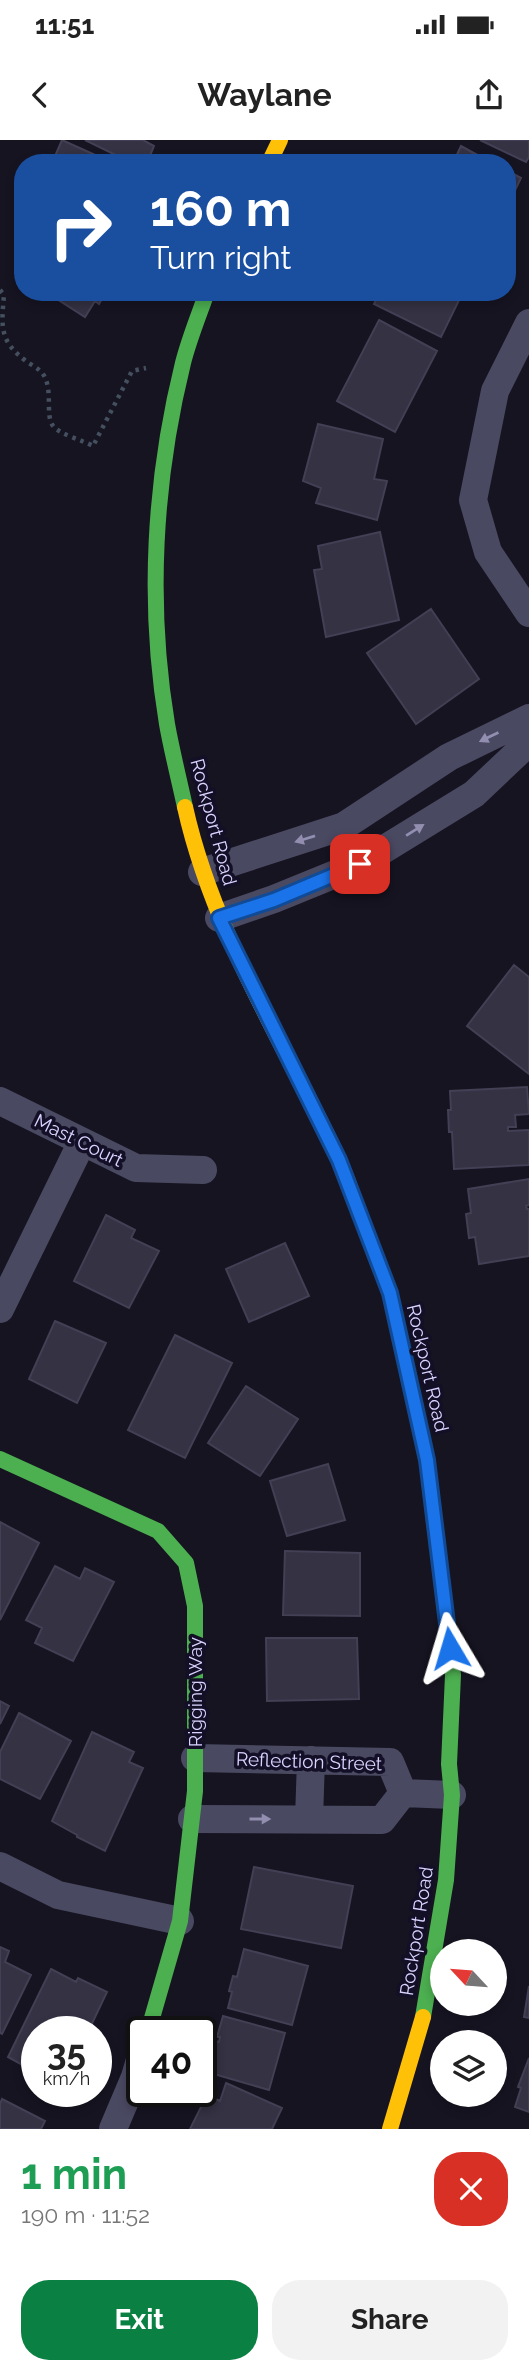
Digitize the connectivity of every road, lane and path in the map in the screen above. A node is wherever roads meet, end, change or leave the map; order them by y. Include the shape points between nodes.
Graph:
1 (0, 290) edge
2 (204, 301) edge
3 (529, 323) edge
4 (183, 361) junction
5 (529, 613) edge
6 (529, 718) edge
7 (529, 742) edge
8 (422, 774) junction
9 (447, 810) junction
10 (202, 872) junction
11 (219, 918) junction
12 (0, 1101) edge
13 (82, 1142) junction
14 (203, 1170) dead end
15 (0, 1309) edge
16 (0, 1459) edge
17 (195, 1758) junction
18 (311, 1760) junction
19 (403, 1793) junction
20 (452, 1795) junction
21 (192, 1819) junction
22 (309, 1819) junction
23 (0, 1866) edge
24 (180, 1921) junction
25 (153, 2016) edge
26 (126, 2098) edge
27 (113, 2129) edge
28 (390, 2129) edge

1 - 4 path via 4,295 2,338 9,351 42,372 48,384 48,416 54,427 93,446 132,371
2 - 4 street, Rockport Road
3 - 5 street via 495,391 473,500 488,552
4 - 10 street, Rockport Road via 162,467 155,551 158,636 167,723
6 -> 8 street
7 - 9 street via 474,794
8 - 9 street
8 -> 10 street via 344,826
11 -> 9 street via 360,864
10 - 11 street, Rockport Road
11 - 20 street, Rockport Road via 339,1160 390,1293 429,1474 453,1675
12 - 13 street, Mast Court
13 - 14 street, Mast Court via 136,1168
13 - 15 street
16 - 17 street, Rigging Way via 158,1531 186,1563 195,1606
17 - 18 street, Reflection Street
17 - 21 street, Rigging Way
18 - 19 street, Reflection Street via 390,1762
18 - 22 street
19 - 20 street, Reflection Street
19 - 22 street, Reflection Street via 382,1820
20 - 28 street, Rockport Road via 446,1880 426,2007
21 -> 22 street, Reflection Street
21 - 24 street, Rigging Way
23 - 24 street via 58,1895
24 - 25 street, Rigging Way
26 - 27 street

